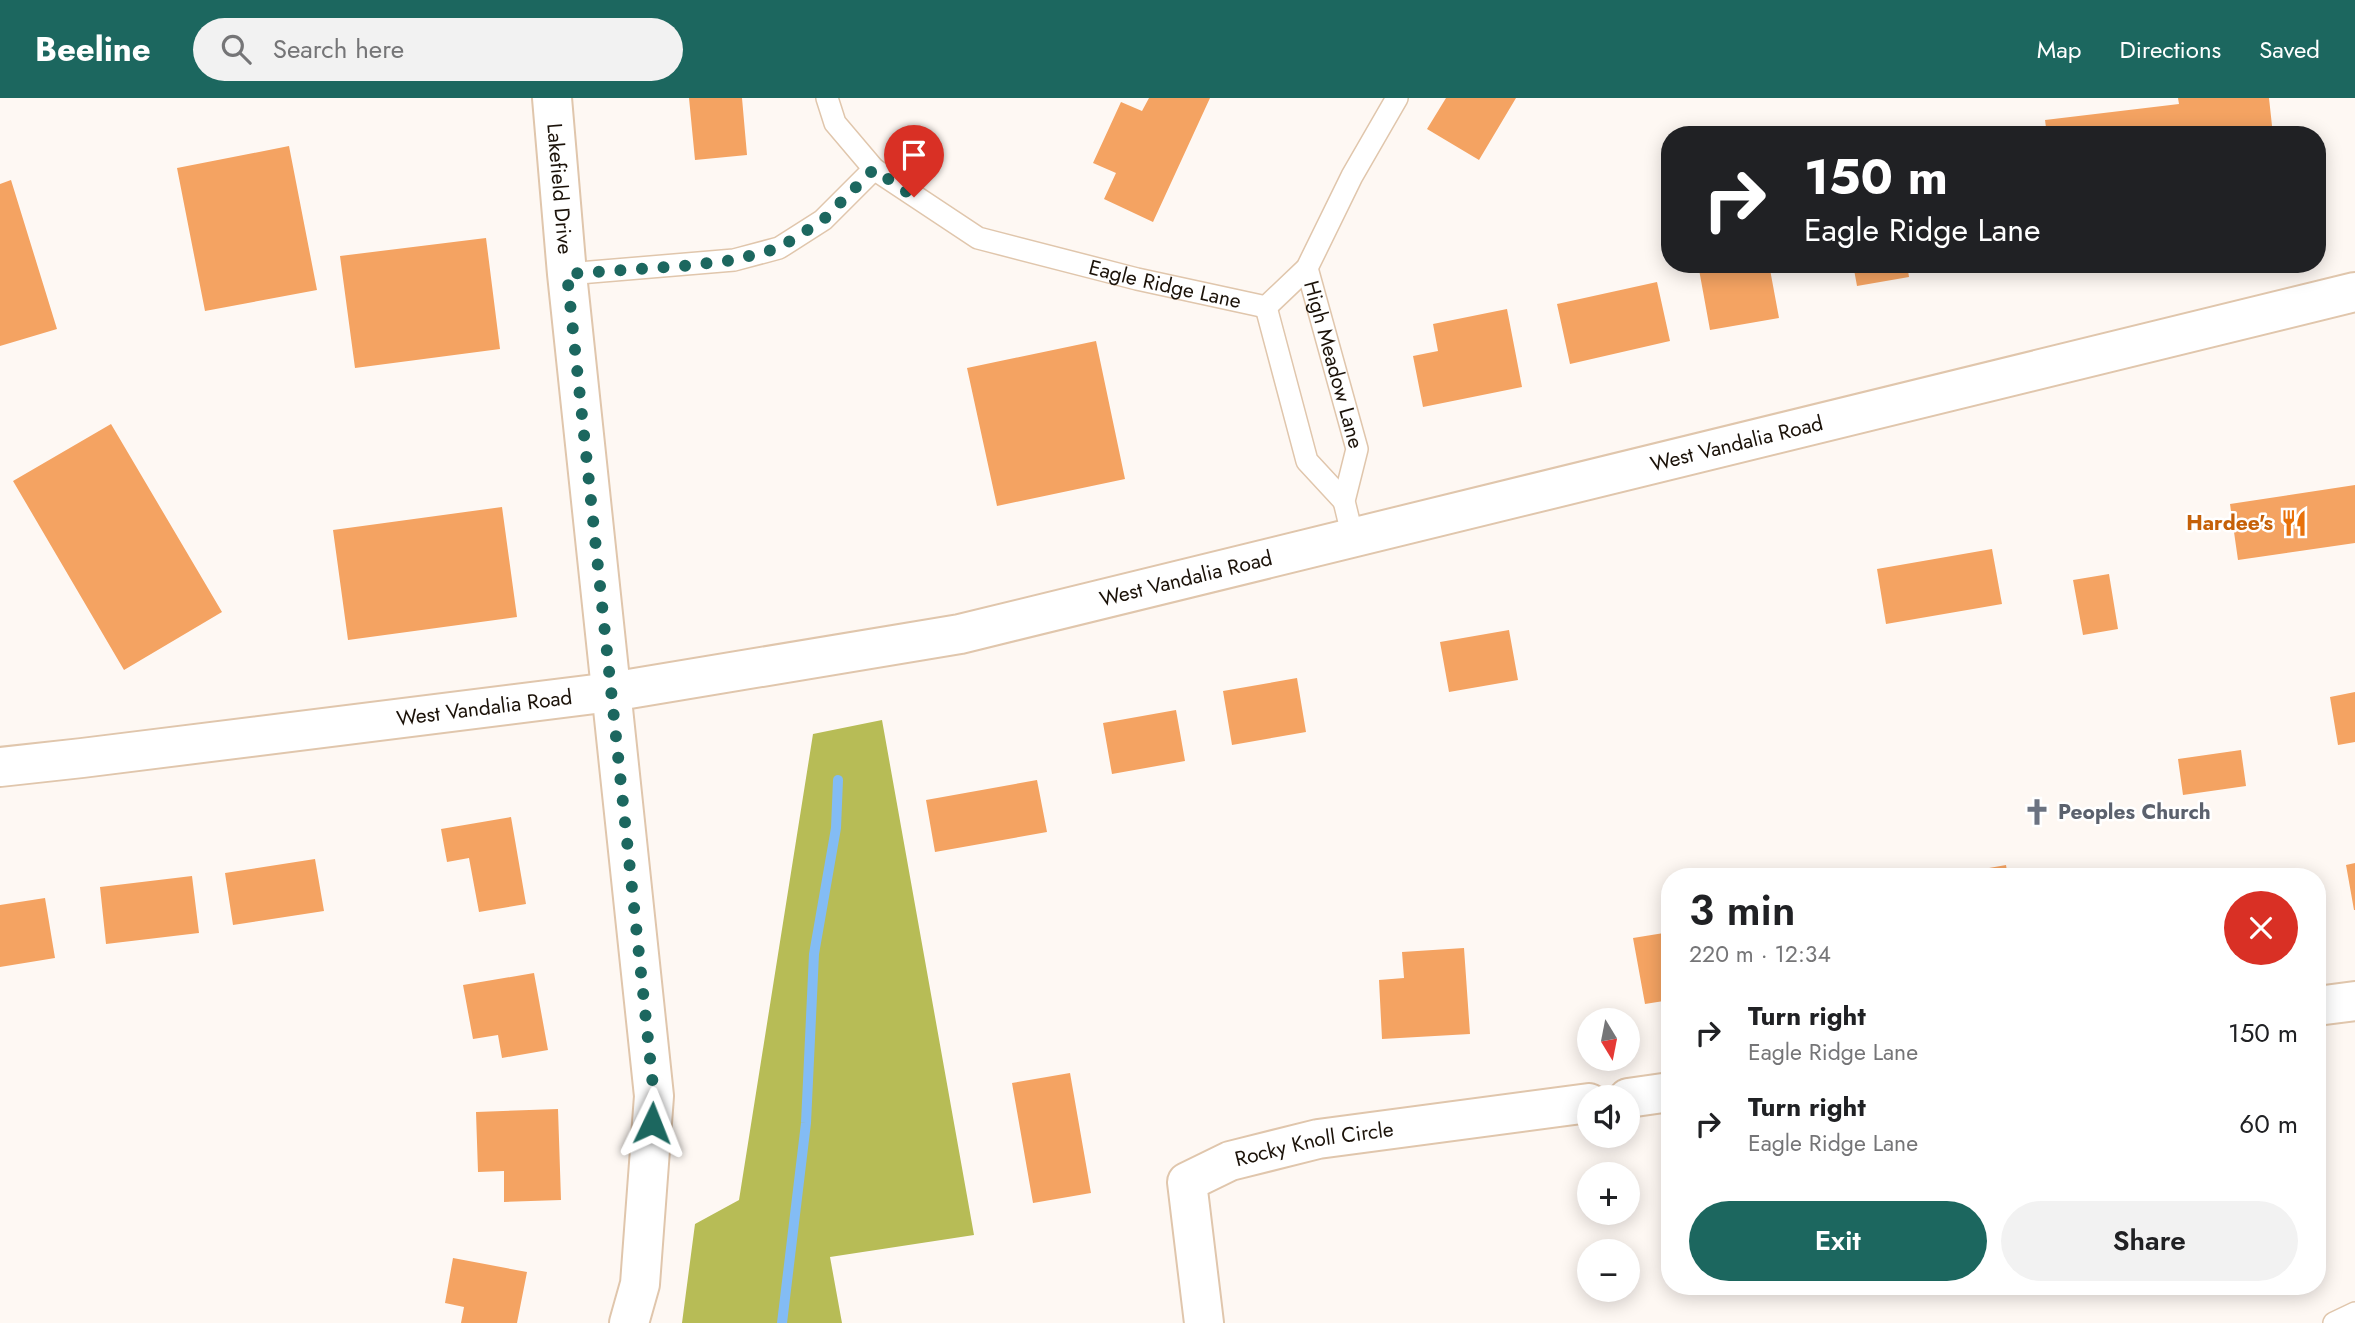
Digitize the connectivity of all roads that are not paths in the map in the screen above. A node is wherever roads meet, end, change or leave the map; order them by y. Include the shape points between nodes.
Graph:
1 (552, 98) edge
2 (827, 98) edge
3 (1397, 98) edge
4 (874, 169) junction
5 (1307, 268) junction
6 (567, 274) junction
7 (2355, 292) edge
8 (1266, 307) junction
9 (1344, 501) junction
10 (1353, 538) junction
11 (611, 692) junction
12 (0, 767) edge
13 (2355, 1001) edge
14 (2326, 1005) edge
15 (1661, 1093) edge
16 (1640, 1096) edge
17 (1577, 1105) edge
18 (2355, 1314) edge
19 (629, 1323) edge
20 (1204, 1323) edge
21 (2334, 1323) edge

1 - 6 main road, Lakefield Drive
2 - 4 lane, Eagle Ridge Lane via 835,123
3 - 5 lane, High Meadow Lane
4 - 6 lane via 823,220 779,248 734,260
4 - 8 lane, Eagle Ridge Lane via 978,238
5 - 8 lane, High Meadow Lane
5 - 9 lane, High Meadow Lane via 1357,449
6 - 11 main road, Lakefield Drive
7 - 10 main road, West Vandalia Road
8 - 9 lane, Eagle Ridge Lane via 1307,461
9 - 10 lane
10 - 11 main road, West Vandalia Road via 960,635
11 - 12 main road, West Vandalia Road
11 - 19 main road, Lakefield Drive via 654,1096 640,1284
13 - 14 main road
15 - 16 main road
17 - 20 main road, Rocky Knoll Circle via 1318,1139 1230,1161 1187,1182
18 - 21 lane

